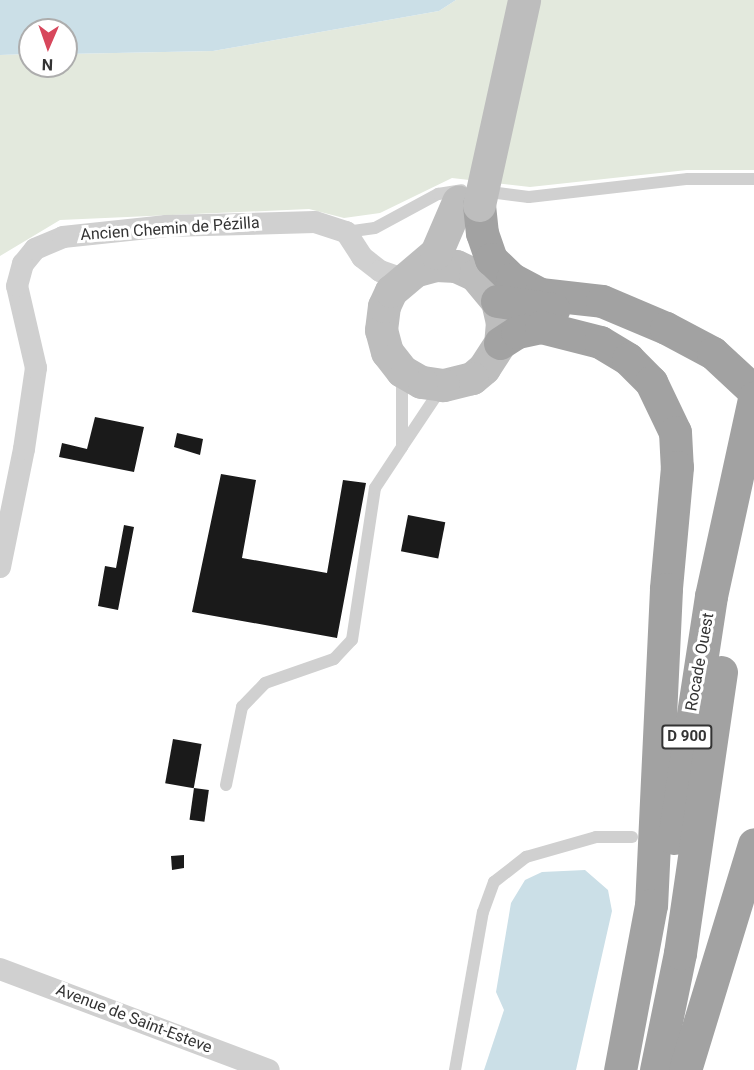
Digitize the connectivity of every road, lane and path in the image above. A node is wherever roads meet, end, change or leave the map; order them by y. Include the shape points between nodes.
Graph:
1 (508, 0) edge
2 (524, 0) edge
3 (754, 179) edge
4 (468, 203) junction
5 (346, 232) junction
6 (410, 274) junction
7 (494, 295) junction
8 (666, 328) junction
9 (500, 344) junction
10 (402, 371) junction
11 (443, 386) junction
12 (753, 398) edge
13 (402, 447) junction
14 (754, 477) edge
15 (0, 567) edge
16 (226, 785) dead end
17 (632, 837) dead end
18 (754, 844) edge
19 (0, 969) edge
20 (269, 1070) edge
21 (455, 1070) edge
22 (620, 1070) edge
23 (631, 1070) edge
24 (656, 1070) edge
25 (686, 1070) edge

1 - 4 main road
2 - 4 main road, bridge
3 - 5 lane via 688,179 529,197 455,189 375,228
4 - 6 main road via 436,253
4 - 7 main road via 473,254
4 - 8 highway via 491,259 512,279 540,294 602,301
5 - 6 street via 362,257 380,271
5 - 15 street, Ancien Chemin de Pézilla via 315,222 287,220 177,225 63,237 35,249 23,264 17,286 36,368
6 - 7 main road via 436,265 456,266 475,274
6 - 10 main road via 384,306 381,330 387,352
7 - 8 highway via 598,310
7 - 9 main road via 502,322
8 - 12 highway via 713,352
9 - 11 main road via 472,378
9 - 22 highway via 517,332 541,327 600,342 628,359 651,382 675,432 677,467 666,589 651,905
10 - 11 main road via 421,382
10 - 13 lane
11 - 13 lane
12 - 23 highway, Rocade Ouest / D 900 via 711,596 669,880
13 - 16 lane via 375,488 352,640 334,659 265,683 243,707
14 - 24 highway, Rocade Ouest / D 900 via 732,593 680,953
17 - 21 lane via 596,837 526,857 494,882 483,912
18 - 25 highway
19 - 20 street, Avenue de Saint-Esteve

